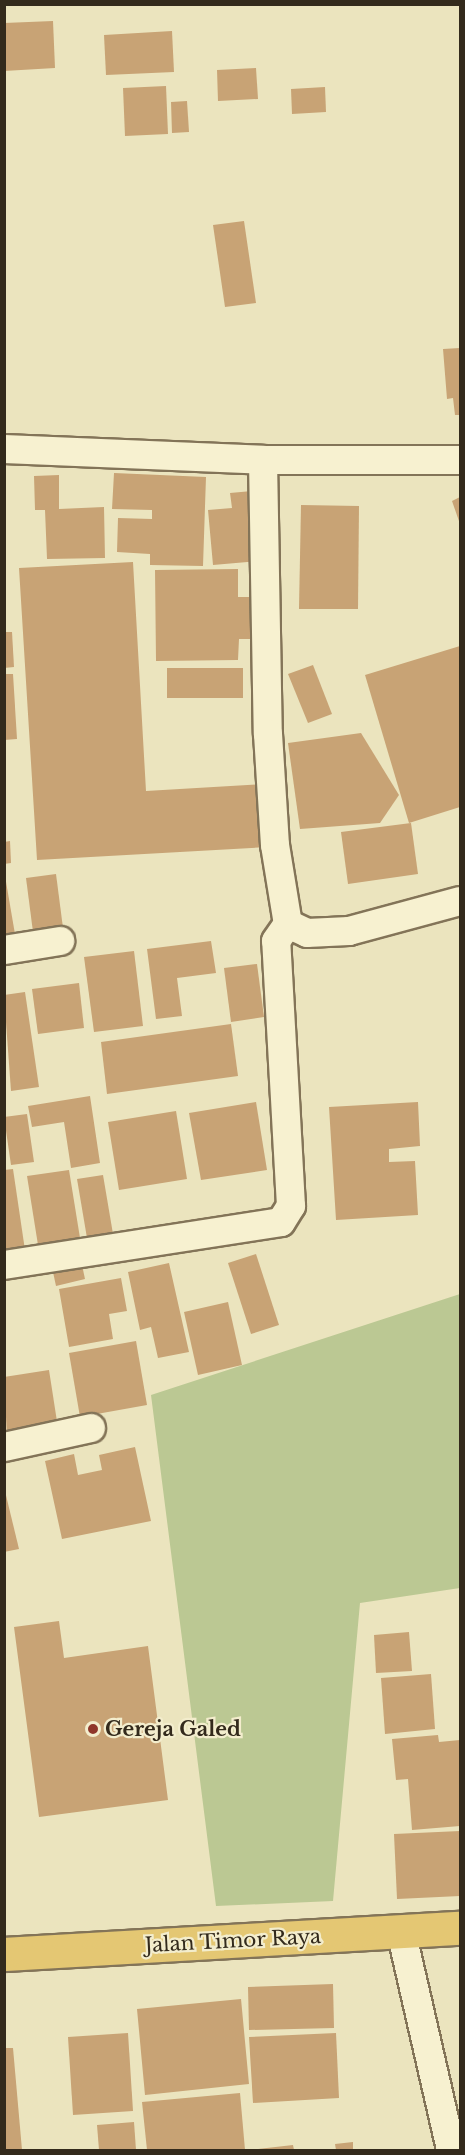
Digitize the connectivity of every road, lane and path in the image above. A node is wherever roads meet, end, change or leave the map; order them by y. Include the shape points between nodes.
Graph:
1 (4, 449) edge
2 (263, 460) junction
3 (460, 460) edge
4 (460, 901) edge
5 (288, 924) junction
6 (60, 941) dead end
7 (4, 950) edge
8 (4, 1266) edge
9 (91, 1428) dead end
10 (4, 1447) edge
11 (460, 1928) edge
12 (401, 1931) junction
13 (4, 1954) edge
14 (452, 2151) edge

1 - 2 street
2 - 3 street
2 - 5 street via 268,734 275,845
4 - 5 street via 349,931 307,933
5 - 8 street via 276,941 291,1206 281,1222
6 - 7 street
9 - 10 street
11 - 12 highway, Jalan Timor Raya
12 - 13 highway, Jalan Timor Raya
12 - 14 street

